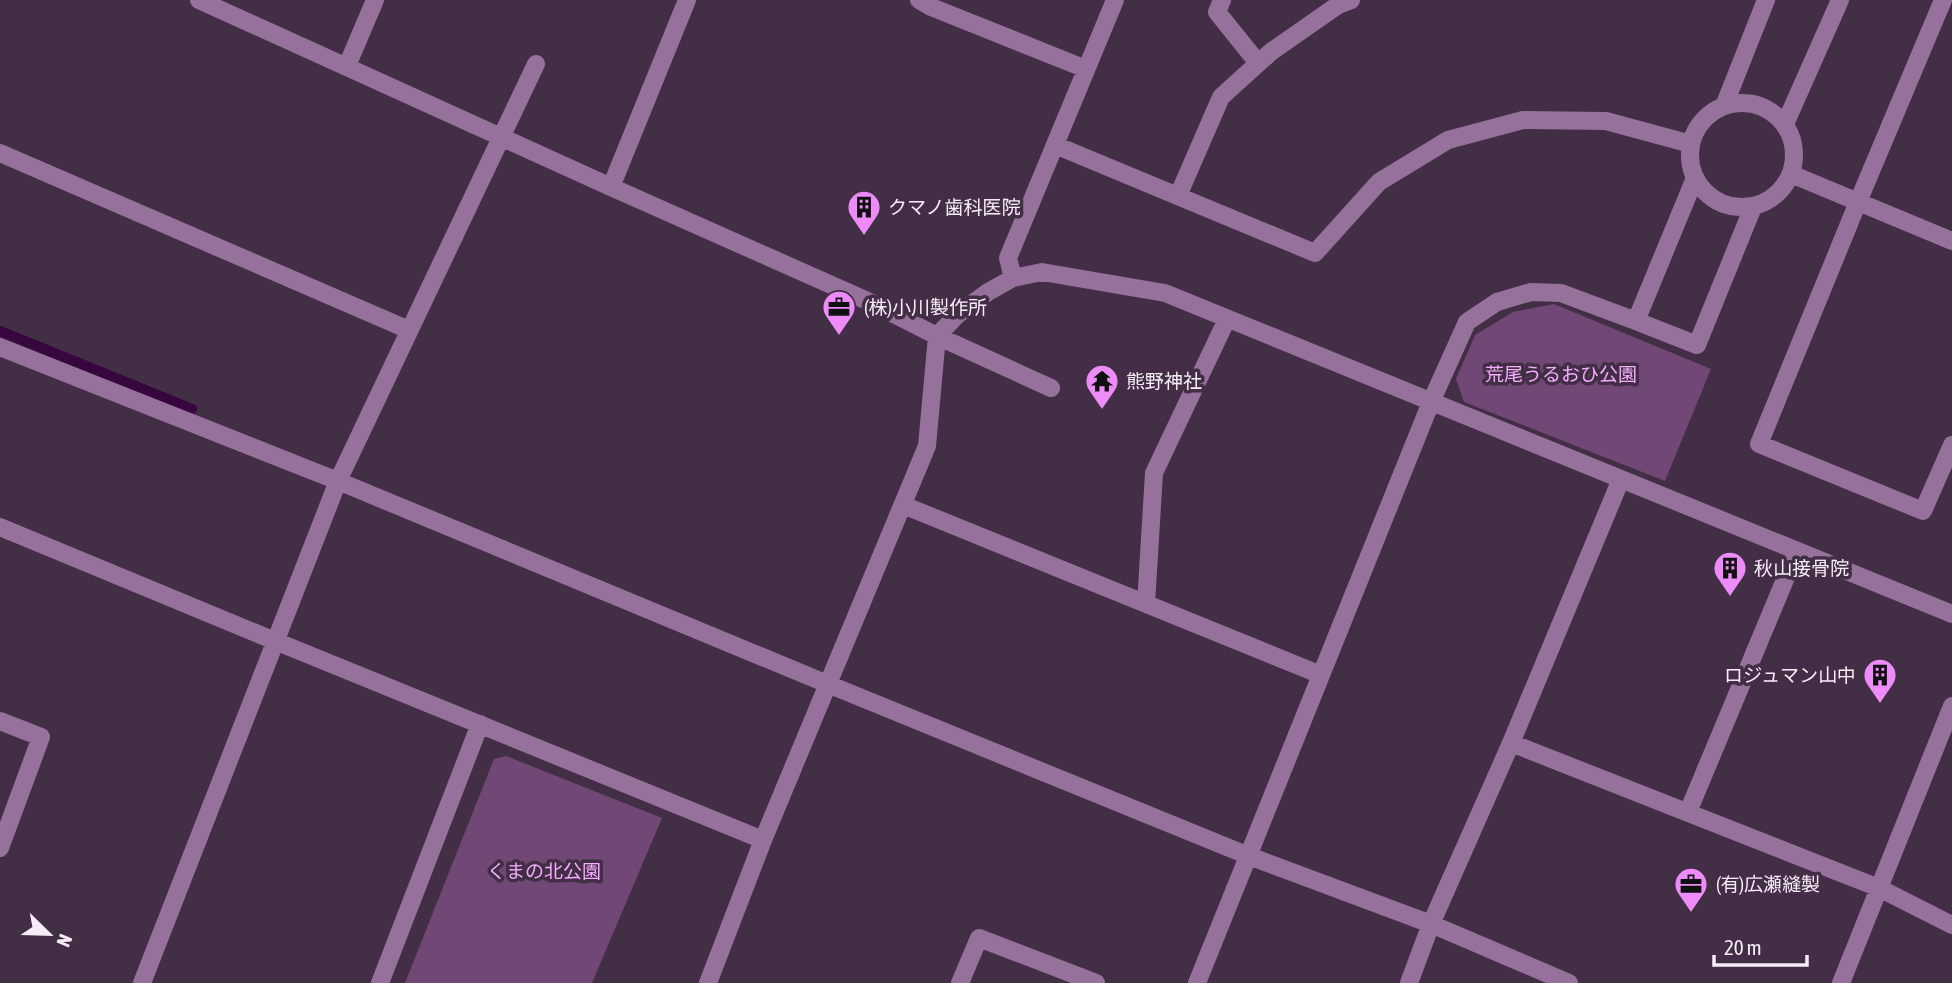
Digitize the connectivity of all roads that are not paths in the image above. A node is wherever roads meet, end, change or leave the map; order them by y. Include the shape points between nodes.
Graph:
1 (199, 0) edge
2 (375, 0) edge
3 (687, 0) edge
4 (919, 0) edge
5 (1115, 0) edge
6 (1222, 0) edge
7 (1351, 0) edge
8 (1765, 0) edge
9 (1840, 0) edge
10 (1943, 0) edge
11 (1258, 63) junction
12 (536, 64) dead end
13 (346, 66) junction
14 (1086, 69) junction
15 (1724, 106) junction
16 (1785, 124) junction
17 (500, 136) junction
18 (1691, 144) junction
19 (1055, 145) junction
20 (0, 153) edge
21 (1791, 174) junction
22 (1695, 178) junction
23 (611, 187) junction
24 (1178, 196) junction
25 (1858, 202) junction
26 (1753, 207) junction
27 (1952, 241) edge
28 (1013, 278) junction
29 (1227, 318) junction
30 (1636, 321) junction
31 (409, 330) junction
32 (937, 336) junction
33 (0, 347) edge
34 (1051, 388) dead end
35 (1431, 402) junction
36 (1952, 445) edge
37 (1621, 479) junction
38 (338, 481) junction
39 (903, 505) junction
40 (0, 527) edge
41 (1797, 551) junction
42 (1146, 604) junction
43 (1952, 614) edge
44 (275, 641) junction
45 (1321, 675) junction
46 (830, 685) junction
47 (1952, 706) edge
48 (0, 721) edge
49 (480, 724) junction
50 (1511, 743) junction
51 (1688, 812) junction
52 (764, 840) junction
53 (0, 848) edge
54 (1249, 856) junction
55 (1879, 888) junction
56 (1431, 924) junction
57 (1952, 925) edge
58 (142, 983) edge
59 (380, 983) edge
60 (708, 983) edge
61 (960, 983) edge
62 (1096, 983) edge
63 (1197, 983) edge
64 (1409, 983) edge
65 (1569, 983) edge
66 (1841, 983) edge

1 - 13 street
2 - 13 street
3 - 23 street
4 - 14 street
5 - 14 street
6 - 11 street via 1217,12
7 - 11 street
8 - 15 street
9 - 16 street
10 - 25 street
11 - 24 street via 1221,97
12 - 17 street
13 - 17 street
14 - 19 street
15 - 16 street via 1758,105
15 - 18 street via 1709,115
16 - 21 street via 1793,140
17 - 23 street
17 - 31 street
18 - 22 street
18 - 24 street via 1605,121 1578,120 1523,120 1448,140 1379,181 1315,253
19 - 24 street
19 - 28 street via 1009,258
20 - 31 street
21 - 25 street
21 - 26 street via 1782,189
22 - 26 street via 1719,202
22 - 30 street
23 - 32 street
25 - 27 street
25 - 36 street via 1759,444 1923,511
26 - 30 street via 1696,345
28 - 29 street via 1042,272 1165,293
28 - 32 street via 957,315
29 - 35 street
29 - 42 street via 1154,473
30 - 35 street via 1561,293 1531,292 1497,302 1467,322
31 - 38 street
32 - 34 street
32 - 39 street via 928,446
33 - 38 street
35 - 37 street
35 - 45 street
37 - 41 street
37 - 50 street
38 - 44 street
38 - 46 street
39 - 42 street
39 - 46 street
40 - 44 street
41 - 43 street
41 - 51 street
42 - 45 street
44 - 49 street
44 - 58 street
45 - 54 street
46 - 52 street
46 - 54 street
47 - 55 street
48 - 53 street via 41,737
49 - 52 street
49 - 59 street
50 - 51 street
50 - 56 street
51 - 55 street
52 - 60 street
54 - 56 street
54 - 63 street
55 - 57 street
55 - 66 street
56 - 64 street
56 - 65 street
61 - 62 street via 979,937

